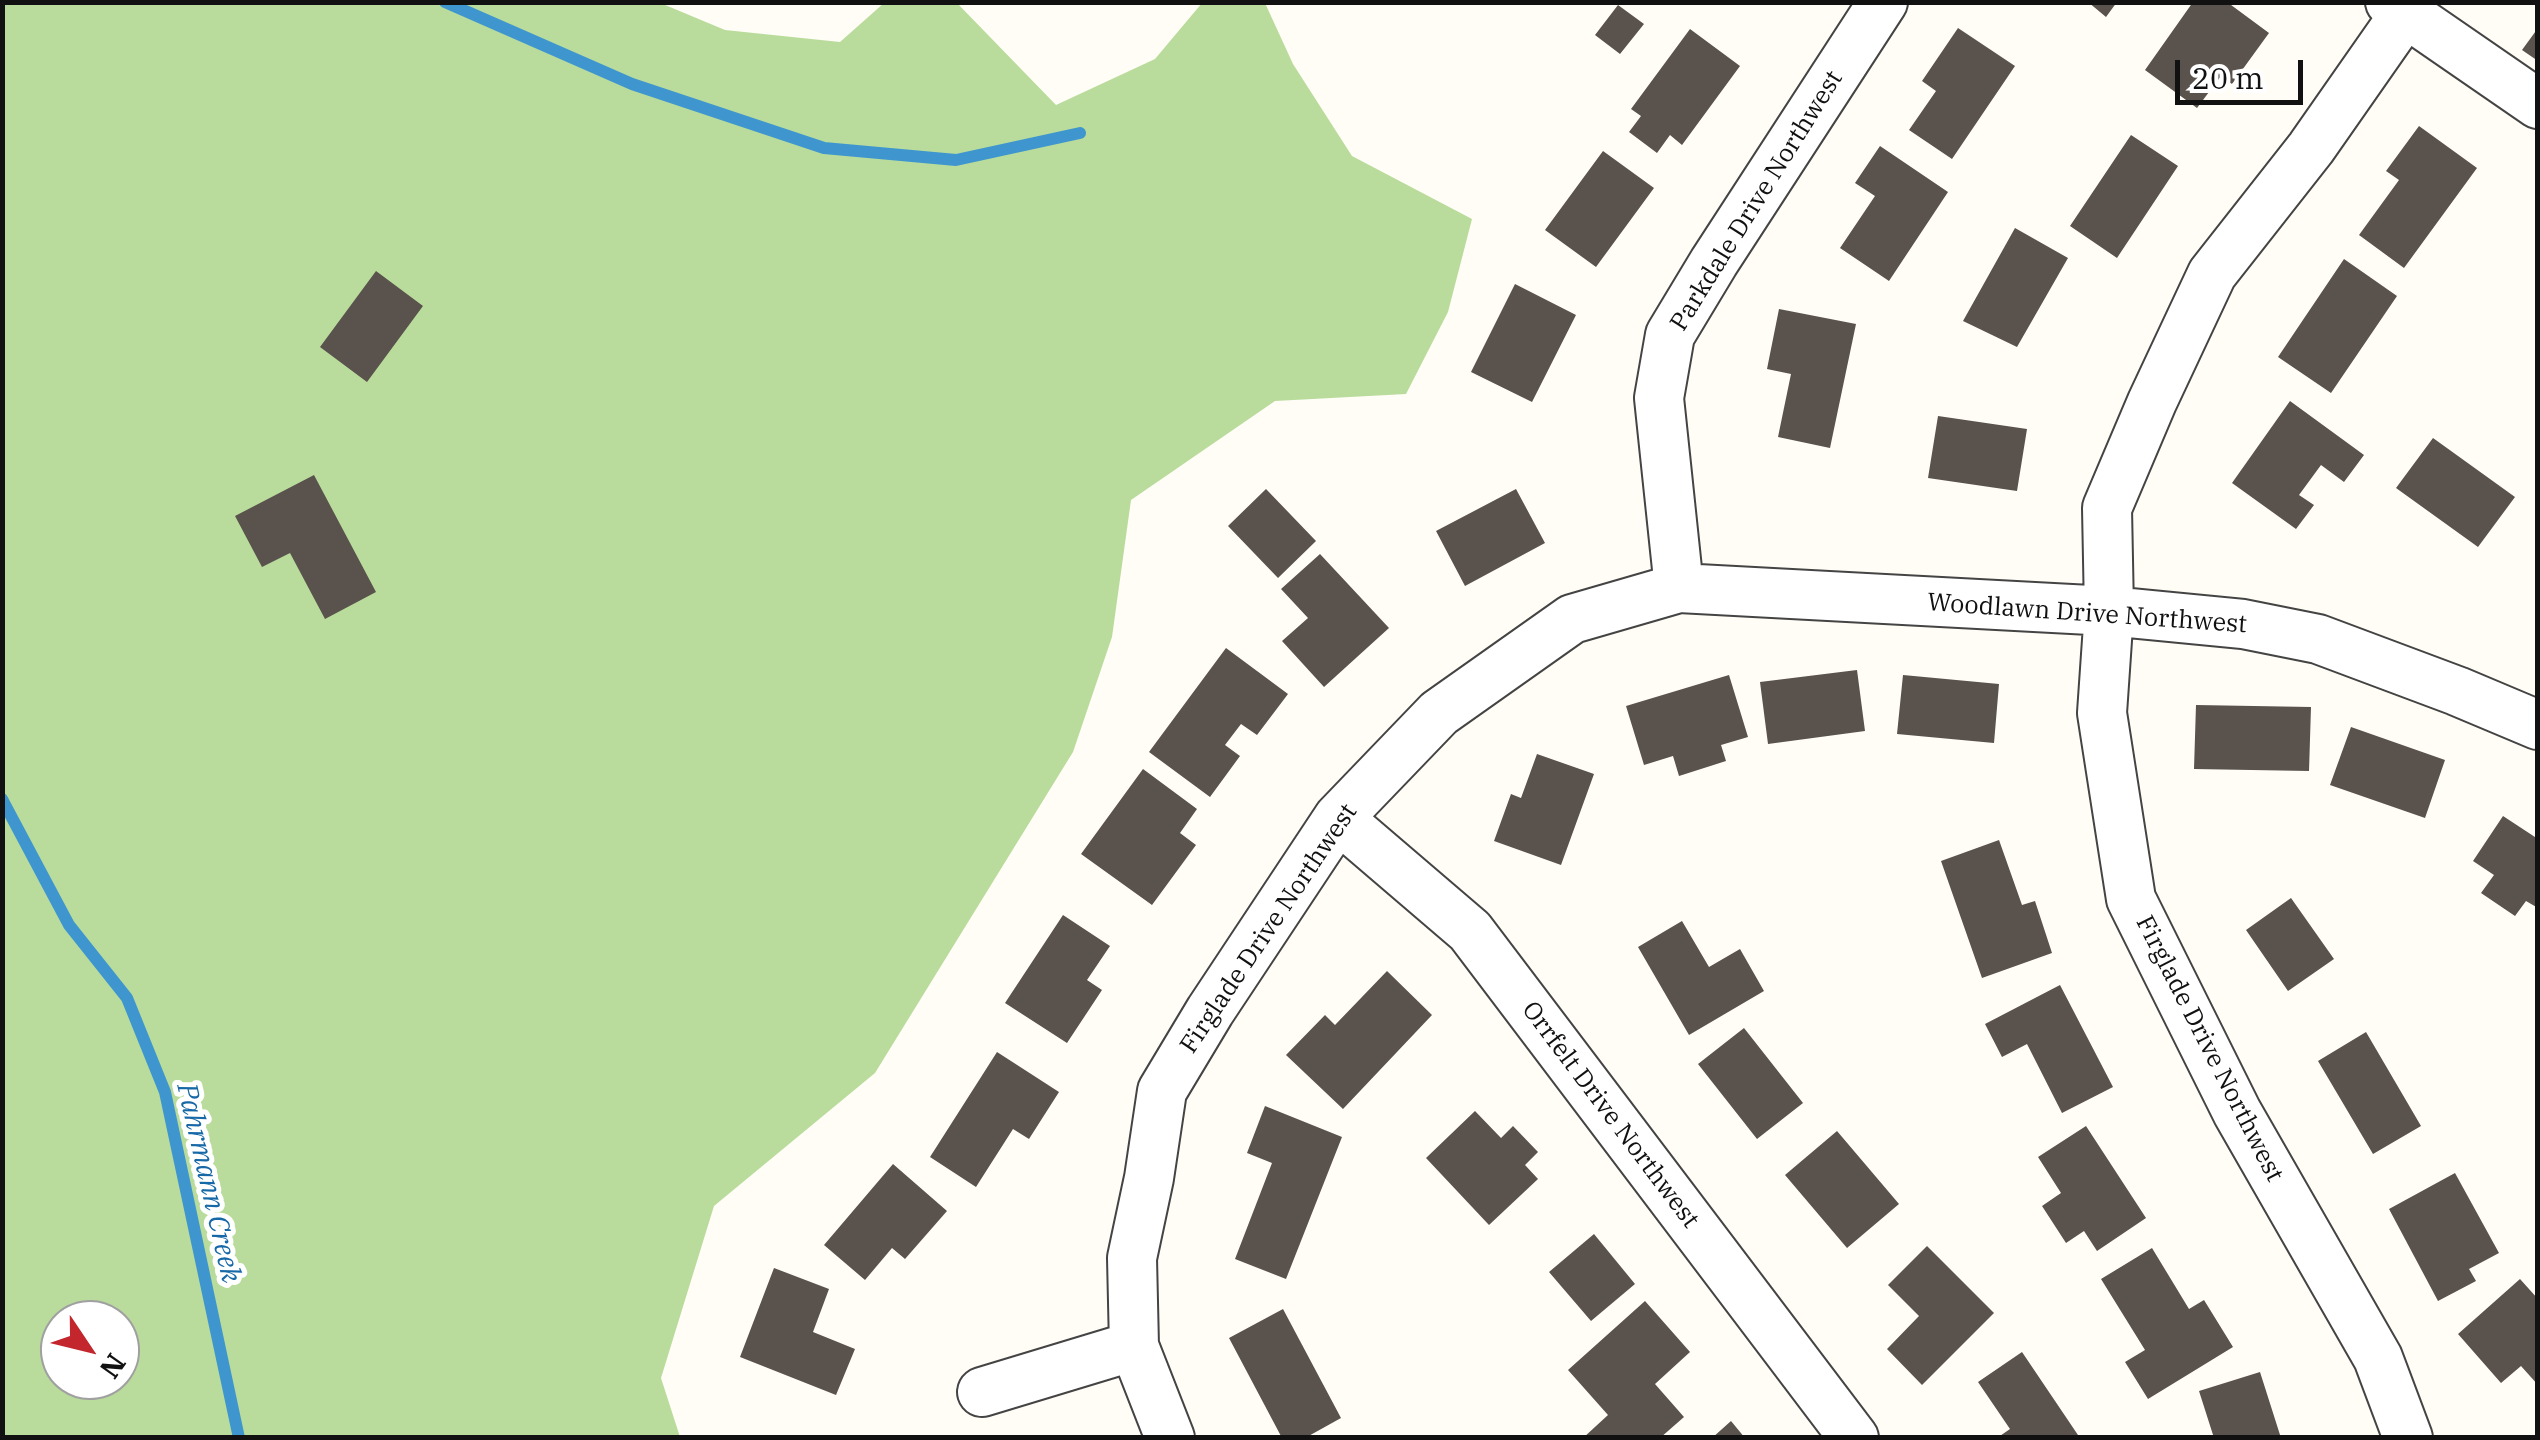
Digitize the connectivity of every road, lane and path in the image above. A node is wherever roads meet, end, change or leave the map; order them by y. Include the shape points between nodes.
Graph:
1 (1882, 2) edge
2 (2403, 6) edge
3 (2538, 104) edge
4 (1679, 588) junction
5 (2109, 611) junction
6 (2538, 726) edge
7 (1338, 818) junction
8 (1134, 1346) junction
9 (982, 1392) dead end
10 (1170, 1438) edge
11 (1854, 1438) edge
12 (2408, 1438) edge

1 - 4 street, Parkdale Drive Northwest via 1670,335 1659,398
2 - 3 street
2 - 5 street, Firglade Drive Northwest via 2312,148 2212,274 2107,508
4 - 5 street, Woodlawn Drive Northwest
4 - 7 street, Firglade Drive Northwest via 1572,619 1439,713
5 - 6 street, Woodlawn Drive Northwest via 2318,639
5 - 12 street, Firglade Drive Northwest via 2102,713 2130,899 2237,1112 2378,1358
7 - 8 street, Firglade Drive Northwest via 1162,1091 1132,1258
7 - 11 street, Orrfelt Drive Northwest via 1470,931
8 - 9 street
8 - 10 street, Firglade Drive Northwest

